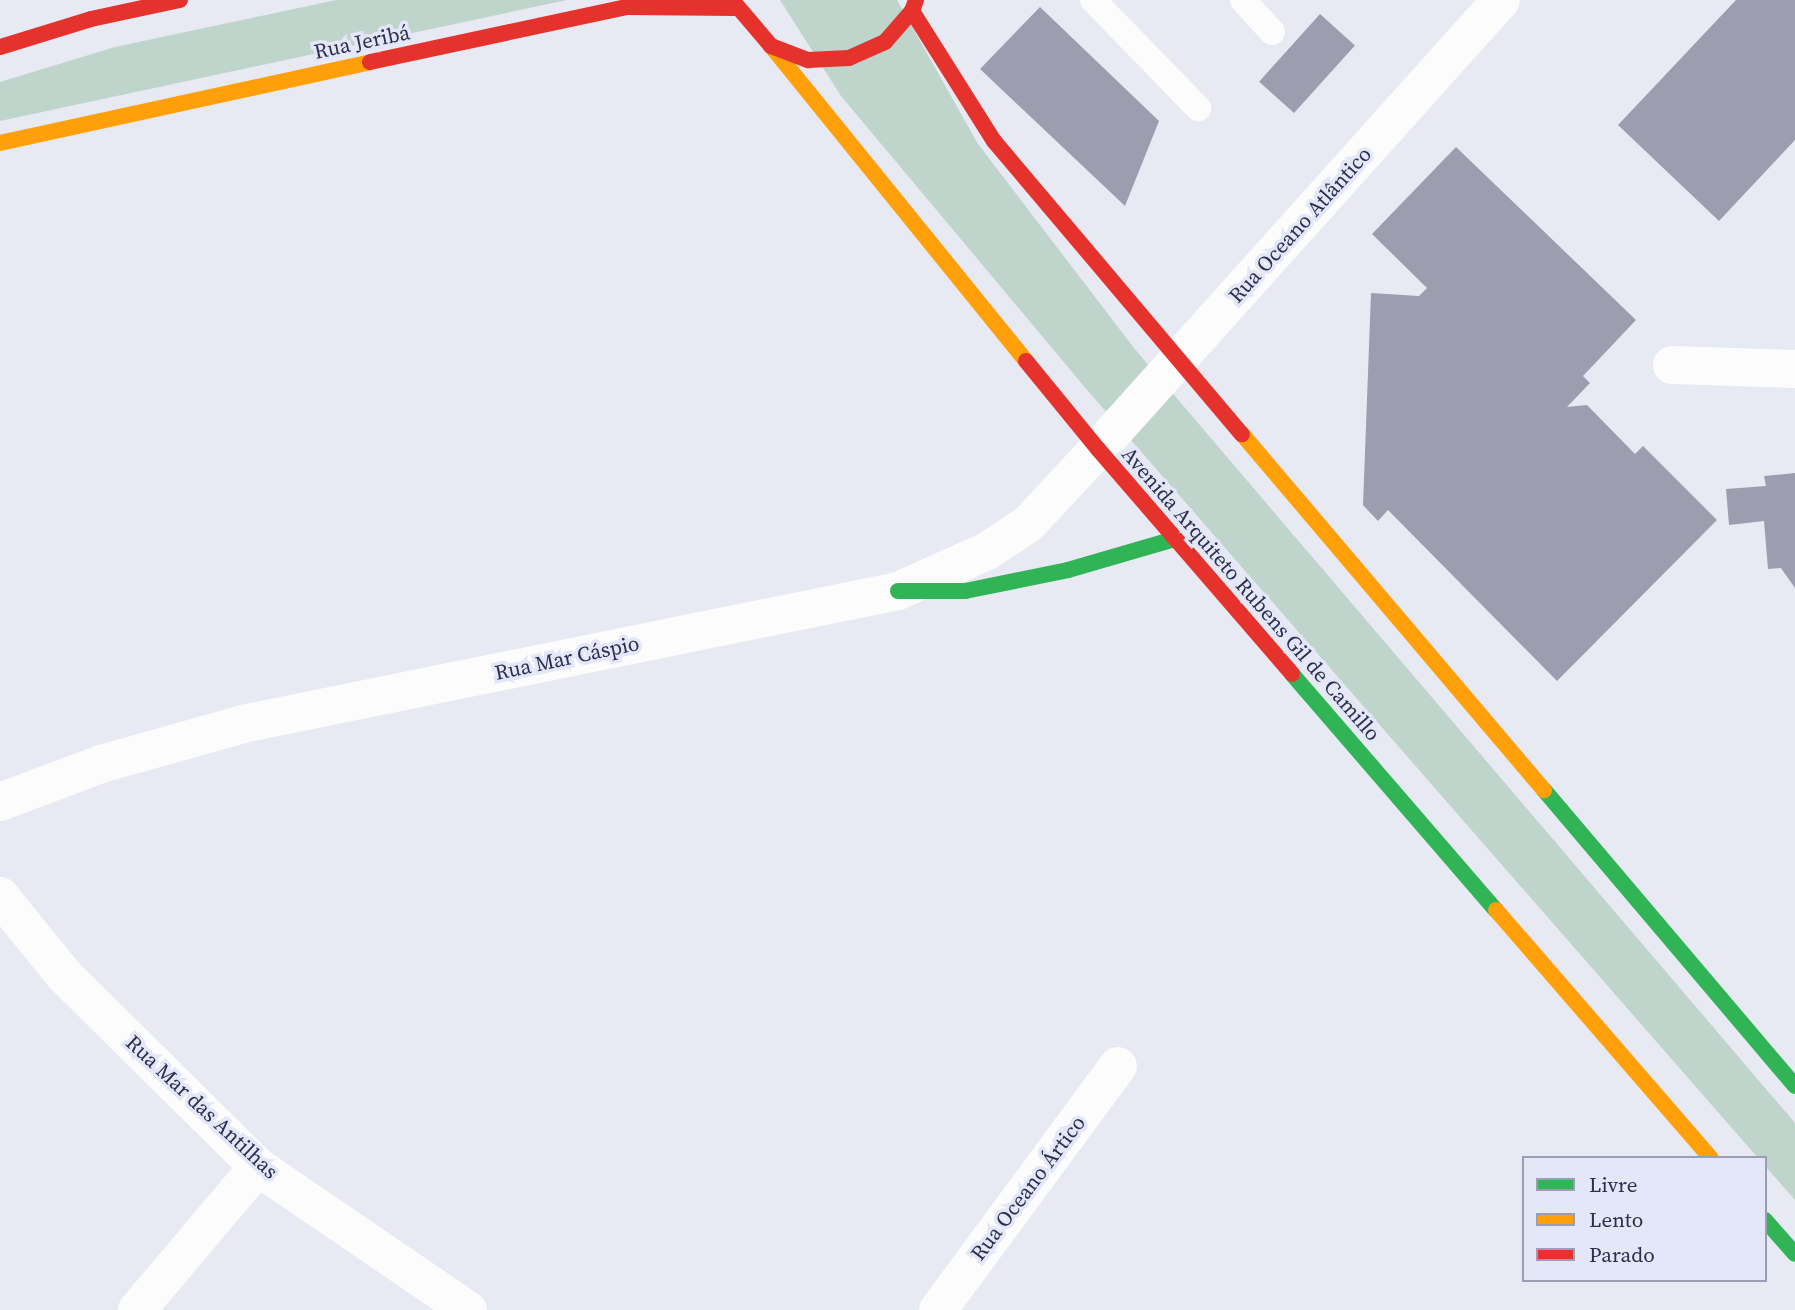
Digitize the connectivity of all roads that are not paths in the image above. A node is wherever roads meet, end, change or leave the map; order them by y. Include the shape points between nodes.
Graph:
1 (180, 0) edge
2 (1093, 0) edge
3 (1243, 0) edge
4 (1501, 0) edge
5 (734, 4) edge
6 (914, 6) edge
7 (1272, 32) dead end
8 (771, 46) junction
9 (0, 47) edge
10 (1198, 108) dead end
11 (0, 144) edge
12 (1178, 361) junction
13 (1672, 365) dead end
14 (1795, 369) edge
15 (1098, 449) junction
16 (1175, 539) junction
17 (898, 591) junction
18 (0, 802) edge
19 (0, 896) edge
20 (1118, 1066) dead end
21 (1795, 1086) edge
22 (1710, 1156) edge
23 (258, 1167) junction
24 (1767, 1222) edge
25 (1795, 1254) edge
26 (137, 1310) edge
27 (468, 1310) edge
28 (938, 1310) edge

1 - 9 main road via 91,19
2 - 10 lane
3 - 7 lane
4 - 12 street, Rua Oceano Atlântico
5 - 8 main road, Avenida Arquiteto Rubens Gil de Camillo
5 - 11 main road, Rua Jeribá via 600,11
6 - 8 main road via 885,41 849,58 808,60
6 - 12 main road via 995,141
8 - 15 main road, Avenida Arquiteto Rubens Gil de Camillo
12 - 15 street, Rua Oceano Atlântico
12 - 21 main road
13 - 14 street
15 - 16 main road, Avenida Arquiteto Rubens Gil de Camillo
15 - 17 street, Rua Mar Cáspio via 1028,524 987,551
16 - 17 main road via 1068,570 965,591
16 - 22 main road, Avenida Arquiteto Rubens Gil de Camillo
17 - 18 street, Rua Mar Cáspio via 247,723 102,764
19 - 23 street, Rua Mar das Antilhas via 64,975
20 - 28 street, Rua Oceano Ártico
23 - 26 street
23 - 27 street, Rua Mar das Antilhas
24 - 25 main road

